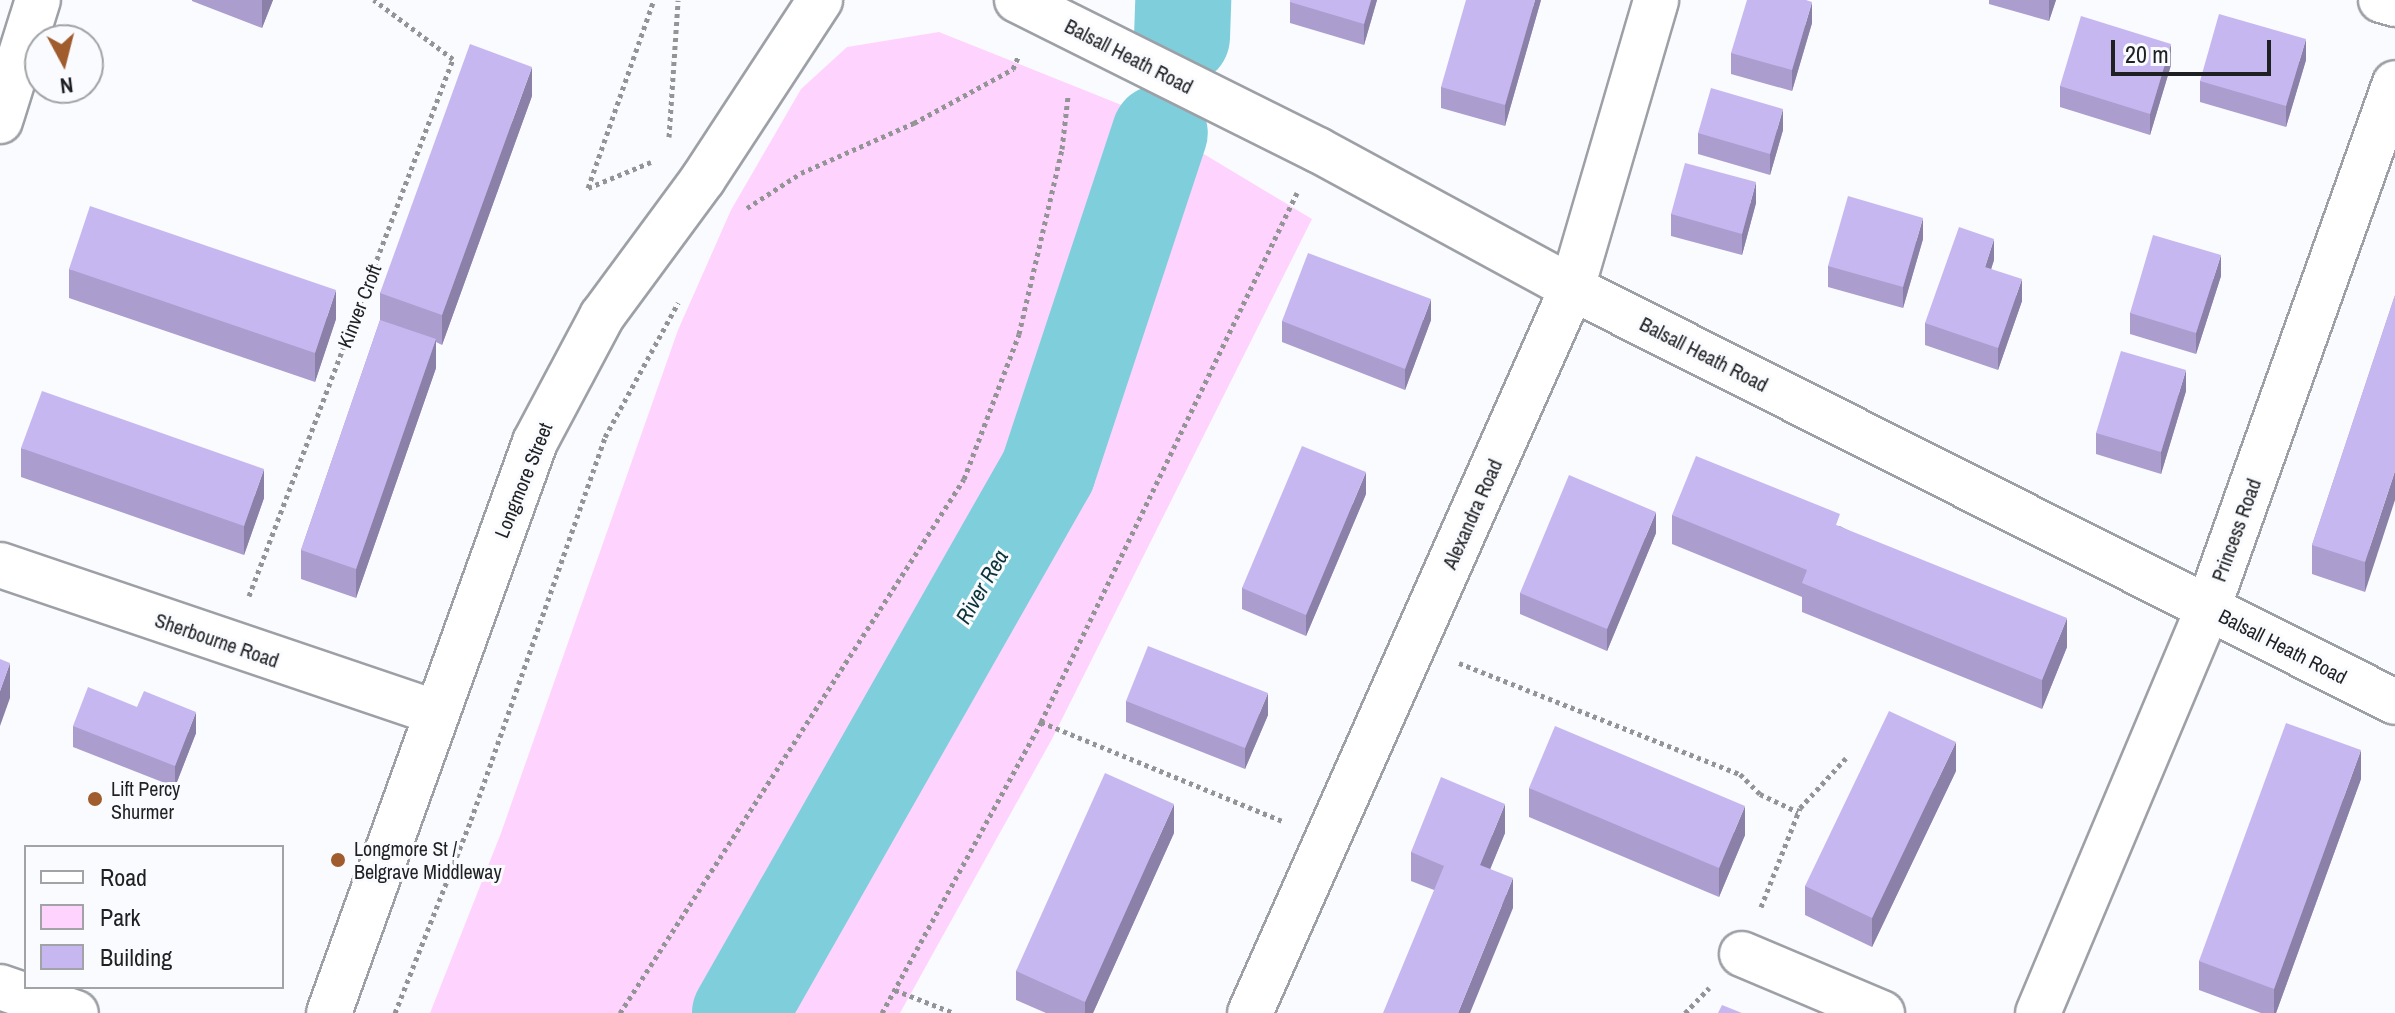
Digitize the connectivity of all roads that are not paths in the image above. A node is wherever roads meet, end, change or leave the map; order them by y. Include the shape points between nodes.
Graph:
1 (38, 0) edge
2 (820, 0) edge
3 (1656, 0) edge
4 (2381, 0) edge
5 (1027, 4) edge
6 (2395, 4) edge
7 (2395, 83) edge
8 (0, 121) edge
9 (1572, 288) junction
10 (0, 565) edge
11 (2208, 608) junction
12 (2395, 702) edge
13 (435, 712) junction
14 (1742, 954) road end
15 (0, 987) edge
16 (76, 1013) edge
17 (329, 1013) edge
18 (1250, 1013) edge
19 (1882, 1013) edge
20 (2038, 1013) edge

1 - 8 street
2 - 13 street, Longmore Street via 703,179 594,330 535,442
3 - 9 street, Alexandra Road
4 - 6 street
5 - 9 street, Balsall Heath Road via 1318,150
7 - 11 street, Princess Road
9 - 11 street, Balsall Heath Road
9 - 18 street, Alexandra Road
10 - 13 street, Sherbourne Road
11 - 12 street, Balsall Heath Road
11 - 20 street, Princess Road
13 - 17 street, Longmore Street
14 - 19 street
15 - 16 street

